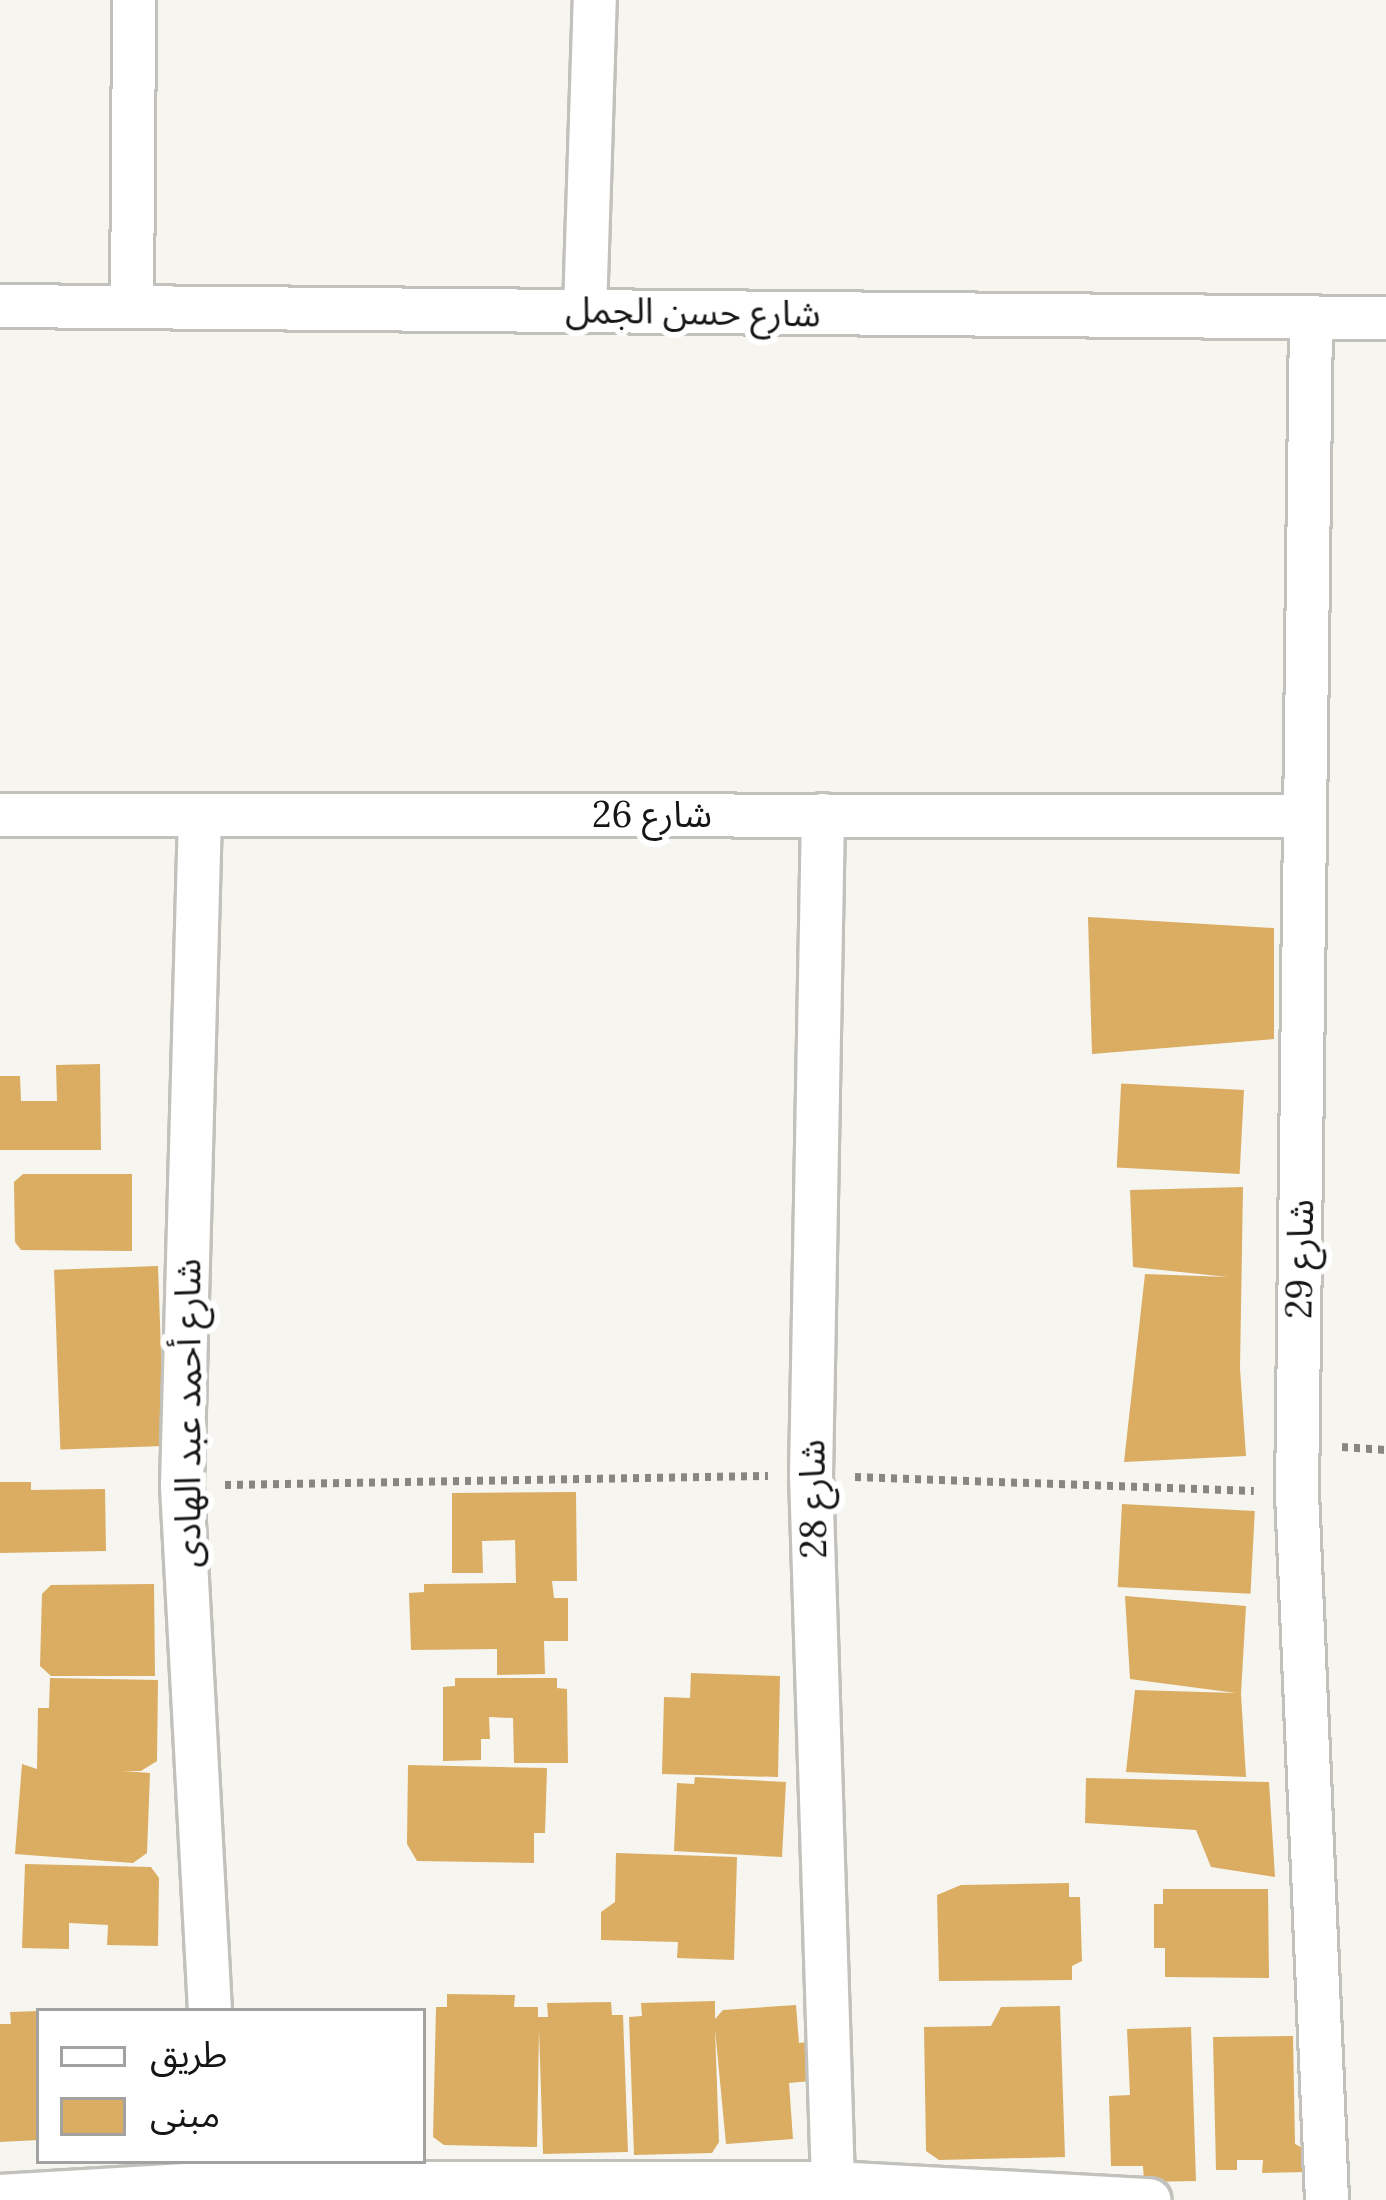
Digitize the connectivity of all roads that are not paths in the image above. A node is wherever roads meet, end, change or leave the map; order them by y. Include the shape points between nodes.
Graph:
1 (134, 0) edge
2 (595, 0) edge
3 (0, 306) edge
4 (132, 307) junction
5 (586, 311) junction
6 (1311, 317) junction
7 (1386, 318) edge
8 (0, 814) edge
9 (200, 815) junction
10 (824, 815) junction
11 (1304, 816) junction
12 (211, 2008) edge
13 (219, 2172) edge
14 (833, 2182) junction
15 (906, 2193) edge
16 (0, 2196) edge
17 (1150, 2200) edge
18 (1328, 2200) edge

1 - 4 street
2 - 5 street
3 - 4 street, شارع حسن الجمل
4 - 5 street, شارع حسن الجمل
5 - 6 street, شارع حسن الجمل
6 - 7 street, شارع حسن الجمل
6 - 11 street, شارع 29
8 - 9 street, شارع 26
9 - 10 street, شارع 26
9 - 12 street, شارع أحمد عبد الهادى via 182,1486
10 - 11 street, شارع 26
10 - 14 street, شارع 28 via 811,1475
11 - 18 street, شارع 29 via 1297,1493
13 - 14 street
13 - 16 street
14 - 15 street
15 - 17 street

